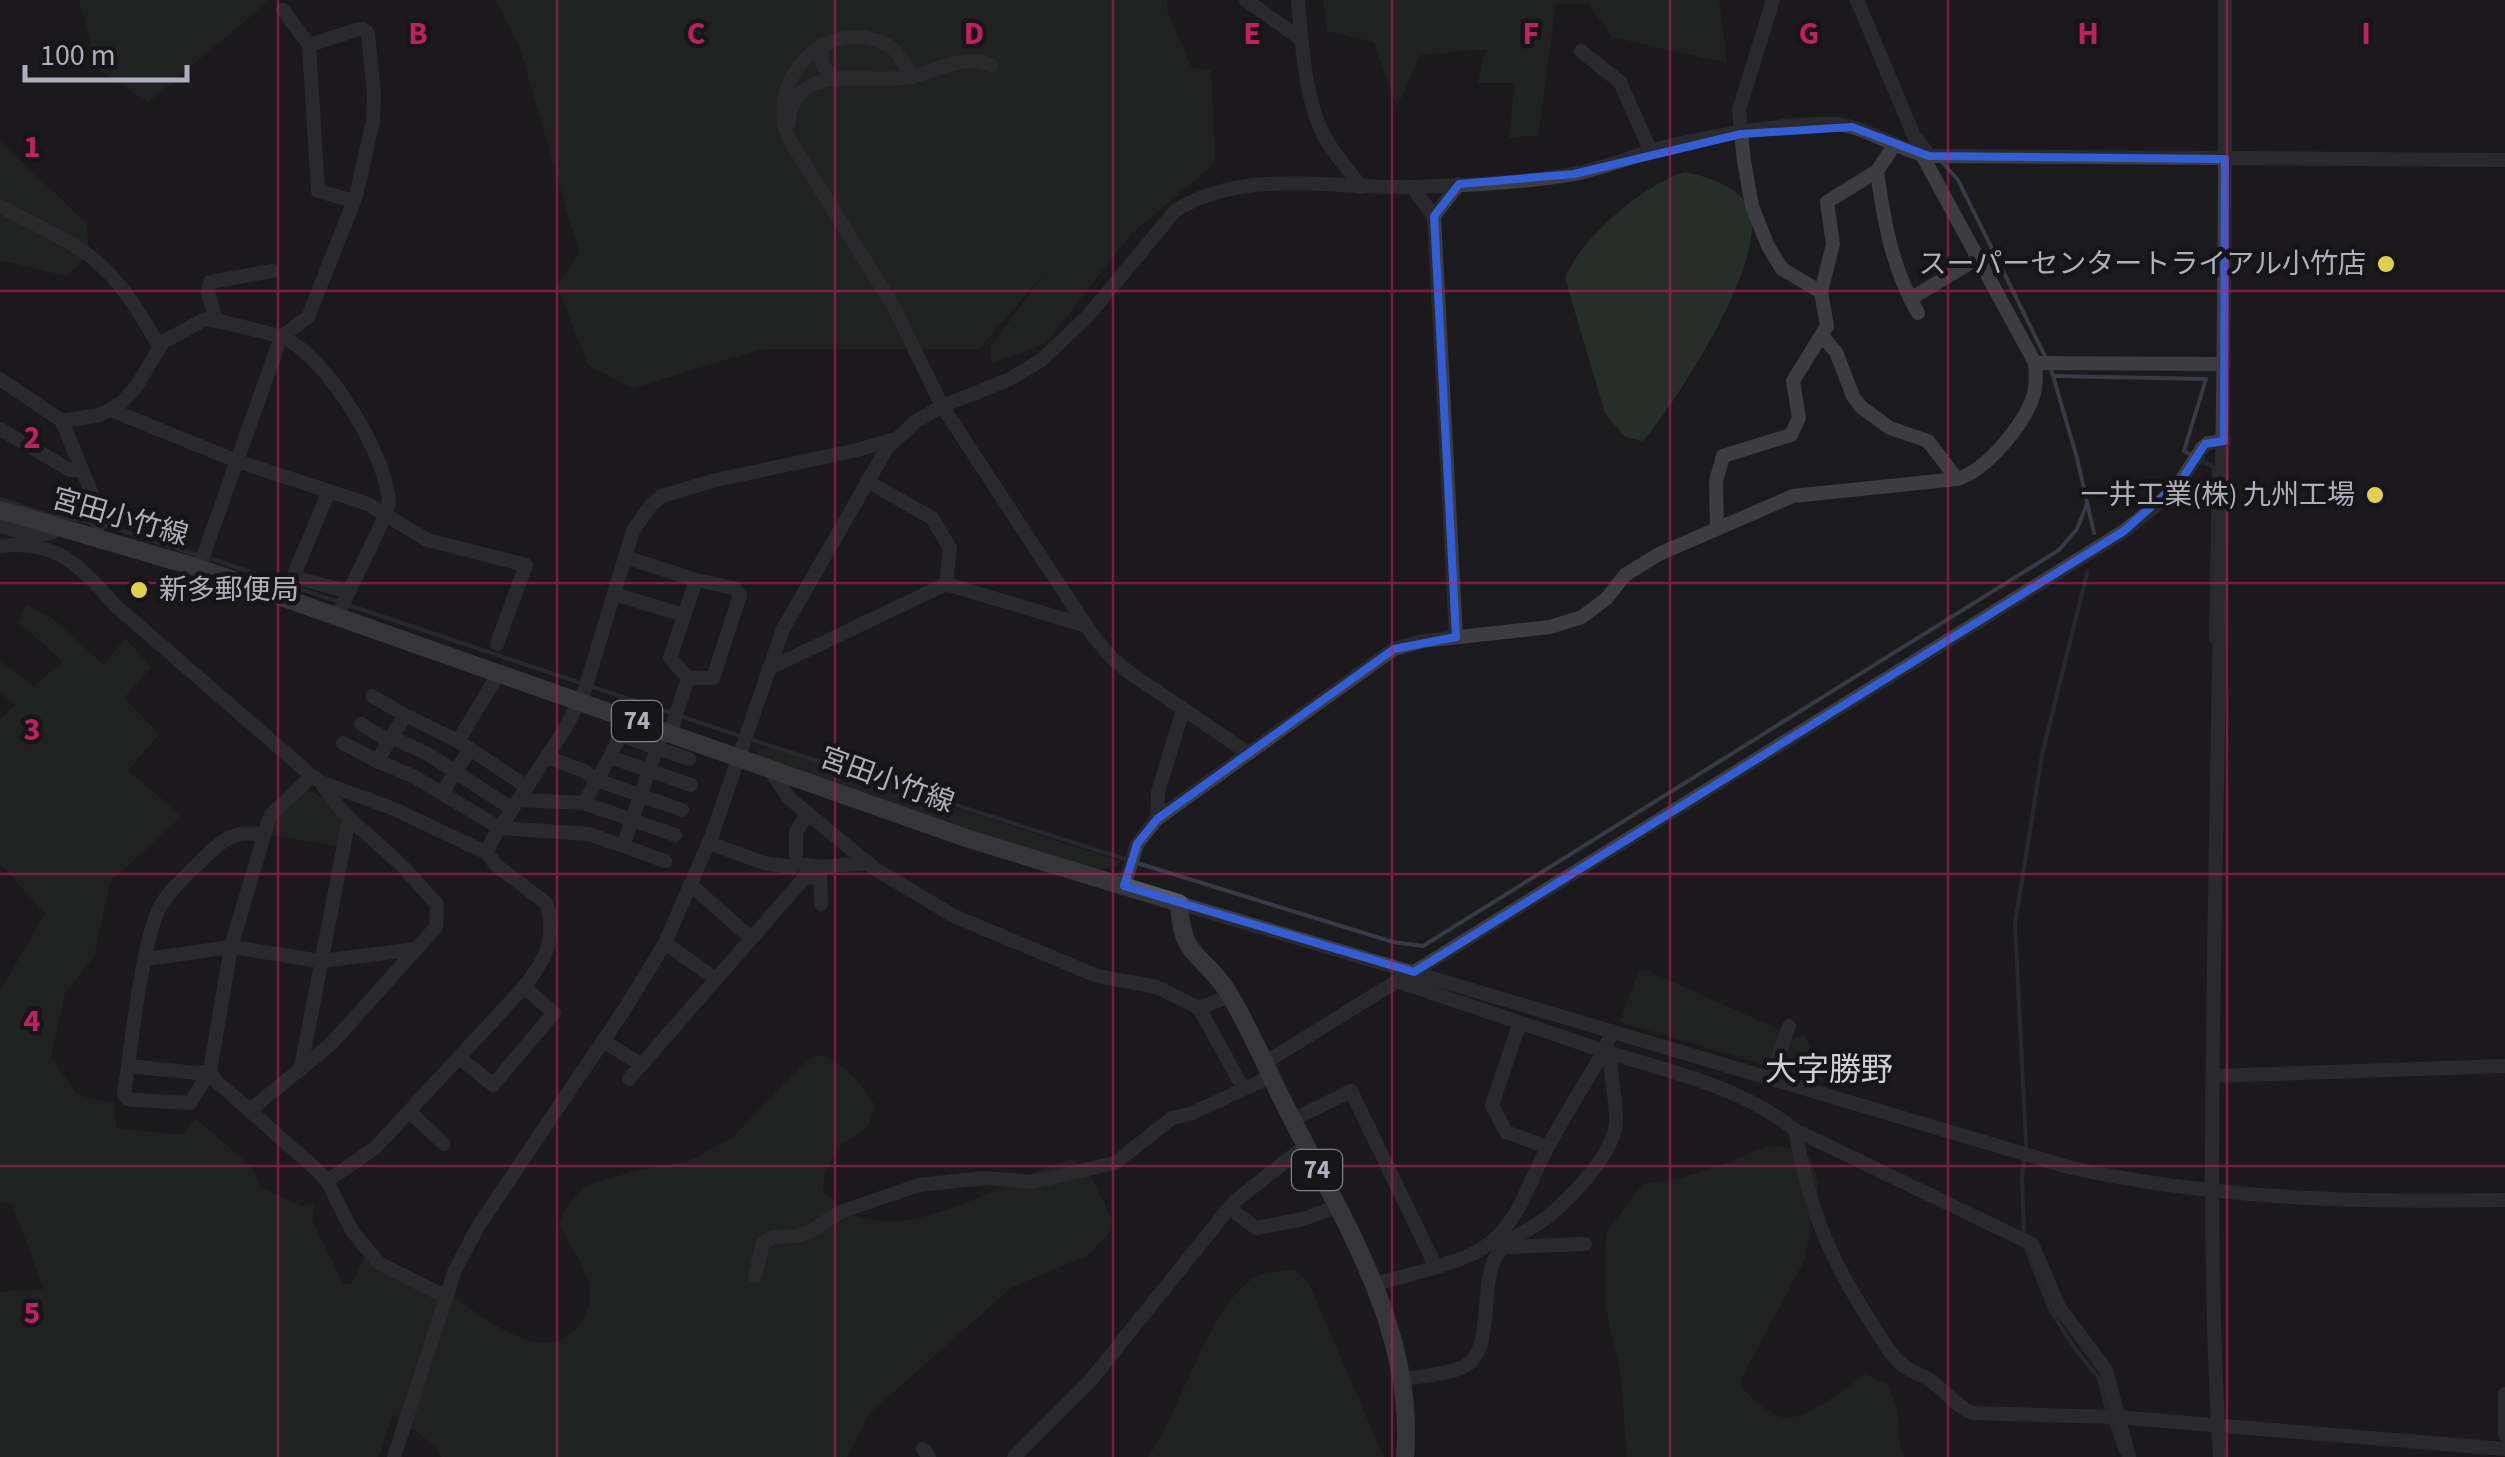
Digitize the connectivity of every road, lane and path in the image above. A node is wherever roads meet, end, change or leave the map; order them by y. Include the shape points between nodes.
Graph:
1 (1246, 0) edge
2 (1298, 0) edge
3 (1773, 0) edge
4 (1858, 0) edge
5 (2225, 0) edge
6 (283, 10) dead end
7 (1301, 39) junction
8 (823, 44) junction
9 (309, 45) junction
10 (1581, 51) dead end
11 (992, 65) dead end
12 (912, 77) junction
13 (839, 79) junction
14 (1740, 134) junction
15 (789, 139) junction
16 (1895, 144) junction
17 (1651, 152) junction
18 (1925, 155) junction
19 (2225, 159) junction
20 (2505, 160) edge
21 (1877, 171) junction
22 (1459, 184) junction
23 (1361, 187) junction
24 (1412, 187) junction
25 (354, 201) junction
26 (0, 206) edge
27 (1434, 216) junction
28 (1978, 258) junction
29 (272, 271) dead end
30 (1821, 292) junction
31 (1910, 299) junction
32 (1918, 313) dead end
33 (216, 320) junction
34 (282, 337) junction
35 (1823, 337) junction
36 (159, 346) junction
37 (2038, 363) junction
38 (2224, 364) junction
39 (0, 379) edge
40 (942, 406) junction
41 (111, 410) junction
42 (62, 420) junction
43 (0, 429) edge
44 (894, 439) junction
45 (2224, 441) junction
46 (237, 461) junction
47 (81, 470) junction
48 (1957, 479) junction
49 (867, 481) junction
50 (329, 492) junction
51 (0, 510) edge
52 (387, 513) junction
53 (0, 526) edge
54 (1716, 528) junction
55 (58, 529) junction
56 (94, 540) junction
57 (0, 546) edge
58 (625, 557) junction
59 (202, 559) junction
60 (696, 580) junction
61 (946, 584) junction
62 (614, 594) junction
63 (342, 602) junction
64 (684, 615) junction
65 (1087, 626) junction
66 (1456, 636) junction
67 (497, 644) dead end
68 (768, 669) junction
69 (498, 673) junction
70 (688, 678) junction
71 (584, 689) junction
72 (372, 696) dead end
73 (1182, 710) junction
74 (404, 716) junction
75 (361, 724) dead end
76 (669, 728) junction
77 (390, 739) junction
78 (344, 742) dead end
79 (464, 745) junction
80 (1248, 753) junction
81 (547, 756) junction
82 (610, 757) junction
83 (741, 757) junction
84 (689, 759) dead end
85 (377, 761) junction
86 (766, 765) junction
87 (649, 771) junction
88 (456, 772) junction
89 (316, 779) junction
90 (597, 780) junction
91 (691, 785) dead end
92 (442, 793) junction
93 (640, 796) junction
94 (519, 799) junction
95 (591, 806) junction
96 (682, 810) dead end
97 (808, 813) junction
98 (348, 819) junction
99 (1156, 819) junction
100 (632, 820) junction
101 (500, 828) junction
102 (675, 835) dead end
103 (264, 836) junction
104 (592, 836) junction
105 (709, 843) junction
106 (623, 846) junction
107 (488, 853) junction
108 (665, 862) dead end
109 (868, 863) junction
110 (796, 864) junction
111 (820, 872) junction
112 (692, 886) junction
113 (1124, 886) junction
114 (1179, 902) junction
115 (821, 904) dead end
116 (752, 938) junction
117 (665, 944) junction
118 (230, 947) junction
119 (417, 949) junction
120 (146, 958) junction
121 (322, 961) junction
122 (1414, 972) junction
123 (716, 979) junction
124 (524, 987) junction
125 (1230, 996) junction
126 (1199, 1008) junction
127 (1518, 1024) junction
128 (1787, 1029) dead end
129 (1612, 1031) junction
130 (603, 1041) junction
131 (1608, 1052) junction
132 (460, 1058) junction
133 (642, 1065) junction
134 (128, 1066) junction
135 (2504, 1066) edge
136 (301, 1067) junction
137 (1266, 1070) junction
138 (210, 1071) junction
139 (2214, 1076) junction
140 (1770, 1077) junction
141 (629, 1080) dead end
142 (1243, 1088) junction
143 (250, 1110) junction
144 (410, 1112) junction
145 (1292, 1120) junction
146 (1795, 1130) junction
147 (444, 1144) dead end
148 (1305, 1146) junction
149 (1547, 1147) junction
150 (327, 1180) junction
151 (2214, 1192) junction
152 (2505, 1200) edge
153 (1336, 1207) junction
154 (1229, 1208) junction
155 (1586, 1244) dead end
156 (1486, 1246) junction
157 (1503, 1248) junction
158 (1435, 1266) junction
159 (755, 1276) dead end
160 (1373, 1285) junction
161 (444, 1296) junction
162 (1403, 1379) junction
163 (2505, 1394) edge
164 (2116, 1416) junction
165 (2218, 1426) junction
166 (2505, 1434) edge
167 (2505, 1449) edge
168 (394, 1457) edge
169 (1014, 1457) edge
170 (1404, 1457) edge
171 (2129, 1457) edge
172 (2220, 1457) edge

1 - 7 street
2 - 7 street
3 - 14 street via 1739,110
4 - 18 street
5 - 19 street
6 - 9 street
7 - 23 street via 1324,136
8 - 12 street via 847,36 875,39 895,51
8 - 13 street via 821,61
8 - 15 street via 783,98
9 - 25 street via 318,191
9 - 25 street via 356,30 368,33 372,120
10 - 17 street via 1620,82
11 - 12 street via 962,60
12 - 13 street
13 - 15 street via 801,92 789,116
14 - 16 street via 1829,124
14 - 17 street
14 - 30 street via 1752,206 1768,246 1782,269
15 - 40 street via 894,306
16 - 18 street
16 - 21 street
17 - 22 street via 1574,174
18 - 19 street
18 - 28 street
19 - 20 street
19 - 38 street
21 - 30 street via 1828,202 1833,244
21 - 31 street via 1892,254
22 - 24 street
22 - 27 street
23 - 24 street
23 - 40 street via 1243,186 1194,199 1040,361
24 - 27 street
25 - 34 street via 308,318
26 - 36 street via 92,258 132,301
27 - 66 street
28 - 31 street
28 - 37 street
29 - 33 street via 210,282
30 - 35 street
31 - 32 street
33 - 34 street
33 - 36 street via 204,319
34 - 46 street
34 - 52 street via 332,381 358,418 383,480
35 - 48 street via 1861,407 1890,428 1928,441
35 - 54 street via 1793,381 1798,418 1791,435 1723,456
36 - 41 street via 136,388
37 - 38 street
37 - 48 street via 2026,413 1974,474
38 - 45 street
39 - 42 street
40 - 44 street
40 - 65 street
41 - 42 street
41 - 46 street
42 - 47 street
43 - 47 street
44 - 49 street
44 - 58 street via 662,496 640,518
45 - 122 street via 2202,448 2163,500 2124,531
45 - 139 street
46 - 50 street
46 - 59 street
47 - 56 street via 101,516
48 - 54 street via 1792,496
49 - 61 street via 932,518 950,548
49 - 68 street via 810,578
50 - 52 street
50 - 63 street via 293,577
51 - 55 main road, 宮田小竹線 / 74
52 - 63 street
52 - 67 street via 427,540 526,565
53 - 55 street via 48,536
54 - 66 street via 1625,575 1582,617
55 - 56 main road, 宮田小竹線 / 74
56 - 59 main road, 宮田小竹線 / 74
57 - 89 street via 53,551 76,563 116,606
58 - 60 street
58 - 62 street
59 - 63 main road, 宮田小竹線 / 74
60 - 64 street
60 - 70 street via 740,595 714,678
61 - 65 street
61 - 68 street
62 - 64 street
62 - 71 street
63 - 69 main road, 宮田小竹線 / 74
64 - 70 street via 670,658
65 - 73 street via 1114,660
66 - 80 street via 1394,649
68 - 83 street
69 - 71 main road, 宮田小竹線 / 74
69 - 79 street
70 - 76 street
71 - 76 main road, 宮田小竹線 / 74
71 - 81 street
72 - 74 street
73 - 80 street
73 - 99 street
74 - 77 street
74 - 79 street
75 - 77 street
76 - 82 street via 620,735
76 - 83 main road, 宮田小竹線 / 74
76 - 84 street
76 - 87 street
77 - 85 street
77 - 88 street
78 - 85 street
79 - 88 street
79 - 94 street
80 - 99 street
81 - 90 street
81 - 94 street
82 - 87 street
82 - 90 street
83 - 86 main road, 宮田小竹線 / 74
83 - 105 street
85 - 92 street
86 - 97 street via 788,798
86 - 113 main road, 宮田小竹線 / 74 via 969,839
87 - 91 street
87 - 93 street
88 - 92 street
88 - 94 street
89 - 98 street
89 - 103 street via 271,815
89 - 107 street
90 - 93 street
90 - 95 street
92 - 101 street
93 - 96 street
93 - 100 street
94 - 95 street
94 - 101 street
95 - 100 street
95 - 104 street
97 - 109 street
97 - 110 street via 796,832
98 - 119 street via 438,904 436,927
98 - 121 street
99 - 113 street via 1137,844
100 - 102 street
100 - 106 street
101 - 104 street
101 - 107 street
103 - 118 street
103 - 120 street via 224,837 163,902
104 - 106 street
105 - 110 street via 764,863
105 - 112 street
106 - 108 street
107 - 124 street via 537,893 550,914 548,951
109 - 111 street
109 - 126 street via 954,916 1097,976 1157,987
110 - 111 street
111 - 115 street
111 - 116 street via 804,877
112 - 116 street
112 - 117 street
113 - 114 main road, 宮田小竹線 / 74
114 - 122 street
114 - 125 main road, 74 via 1188,947
116 - 123 street
117 - 123 street
117 - 130 street
118 - 120 street
118 - 121 street
118 - 138 street
119 - 121 street
119 - 136 street
120 - 134 street
121 - 136 street
122 - 129 street
123 - 133 street
124 - 132 street
124 - 132 street via 554,1013 493,1085
125 - 126 street
125 - 137 main road, 74
126 - 142 street
127 - 131 street
127 - 137 street via 1397,981
127 - 149 street via 1492,1104 1506,1132
128 - 140 street
129 - 131 street
129 - 140 street
130 - 133 street
130 - 161 street via 479,1224
131 - 146 street via 1740,1096
131 - 149 street
131 - 157 street via 1612,1138 1568,1198
132 - 144 street
133 - 141 street
134 - 138 street
134 - 138 street via 124,1094 134,1100 190,1102
135 - 139 street
136 - 143 street
137 - 142 street
137 - 145 main road, 74
138 - 143 street
139 - 151 street
140 - 151 street via 2025,1155
142 - 159 street via 1172,1118 1114,1163 1032,1182 985,1178 919,1185 840,1212 797,1236 773,1237 764,1244
143 - 150 street
144 - 147 street
144 - 150 street via 375,1148
145 - 148 main road, 74
145 - 158 street via 1351,1091
146 - 164 street via 2026,1241 2059,1307 2106,1370
146 - 164 street via 1822,1236 1847,1287 1904,1366 1974,1414
148 - 153 main road, 74
148 - 154 street
149 - 156 street via 1524,1203
150 - 161 street via 352,1231 379,1264
151 - 152 street via 2338,1201
151 - 165 street
153 - 154 street via 1256,1228
153 - 160 main road, 74
154 - 169 street via 1090,1381
155 - 157 street
156 - 157 street
156 - 158 street
157 - 162 street via 1488,1276 1482,1343 1473,1361
158 - 160 street
160 - 162 main road, 74
161 - 168 street
162 - 170 main road, 74
163 - 166 street
164 - 165 street
164 - 171 street
165 - 167 street
165 - 172 street

